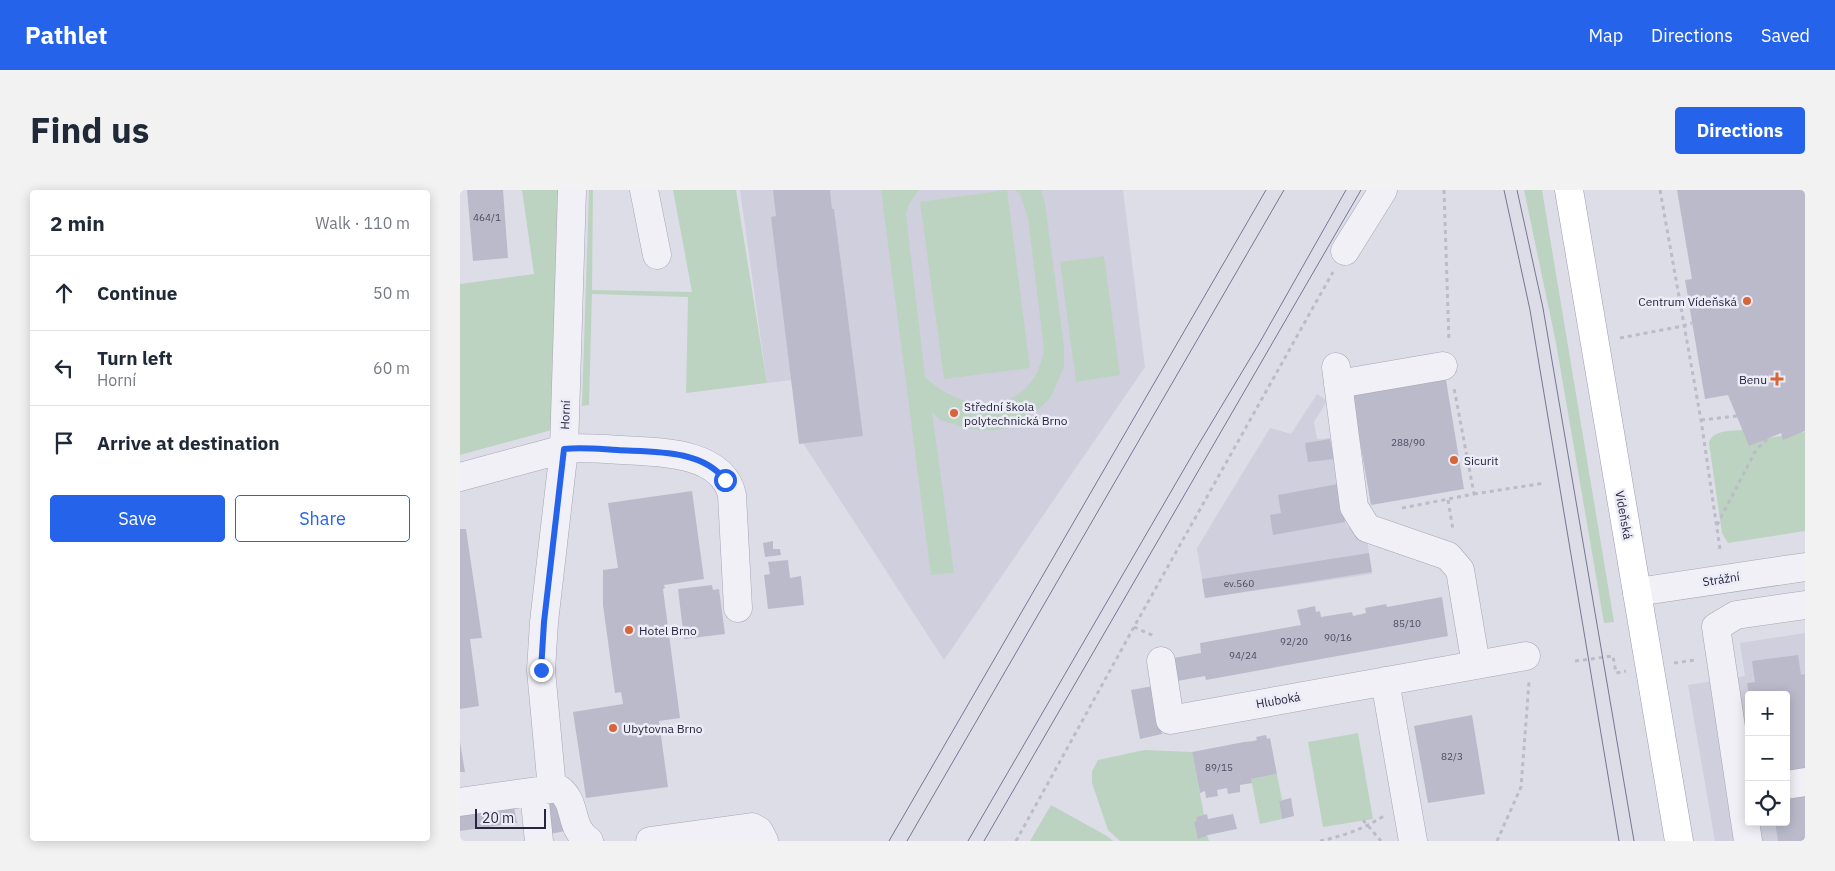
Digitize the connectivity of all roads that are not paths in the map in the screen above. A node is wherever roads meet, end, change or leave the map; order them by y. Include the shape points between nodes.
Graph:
1 (572, 190) edge
2 (644, 190) edge
3 (1383, 190) edge
4 (1570, 190) edge
5 (1345, 250) road end
6 (657, 255) dead end
7 (1449, 365) road end
8 (564, 449) junction
9 (460, 477) edge
10 (1805, 567) edge
11 (1638, 592) junction
12 (1805, 604) edge
13 (738, 608) dead end
14 (1161, 661) dead end
15 (1476, 665) junction
16 (1528, 667) road end
17 (1385, 681) junction
18 (1805, 782) edge
19 (1790, 784) edge
20 (543, 790) junction
21 (1745, 791) edge
22 (460, 802) edge
23 (1747, 826) edge
24 (539, 841) edge
25 (589, 841) edge
26 (650, 841) edge
27 (764, 841) edge
28 (1413, 841) edge
29 (1679, 841) edge
30 (1748, 841) edge

1 - 8 street, Horní
2 - 6 street
3 - 5 street
4 - 11 main road, Vídeňská
7 - 15 street via 1337,375 1354,507 1367,528 1448,556 1460,570
8 - 9 street
8 - 13 street via 582,447 676,455 708,464 722,475 732,495
8 - 20 street, Horní via 541,670
10 - 11 street, Strážní
11 - 29 main road, Vídeňská
12 - 21 street via 1736,615 1716,628
14 - 17 street, Hluboká via 1170,720
15 - 16 street, Hluboká
15 - 17 street, Hluboká
17 - 28 street
18 - 19 street
20 - 22 street
20 - 24 street, Horní
20 - 25 street via 560,790 569,798 578,830
23 - 30 street
26 - 27 street via 752,827 759,831

